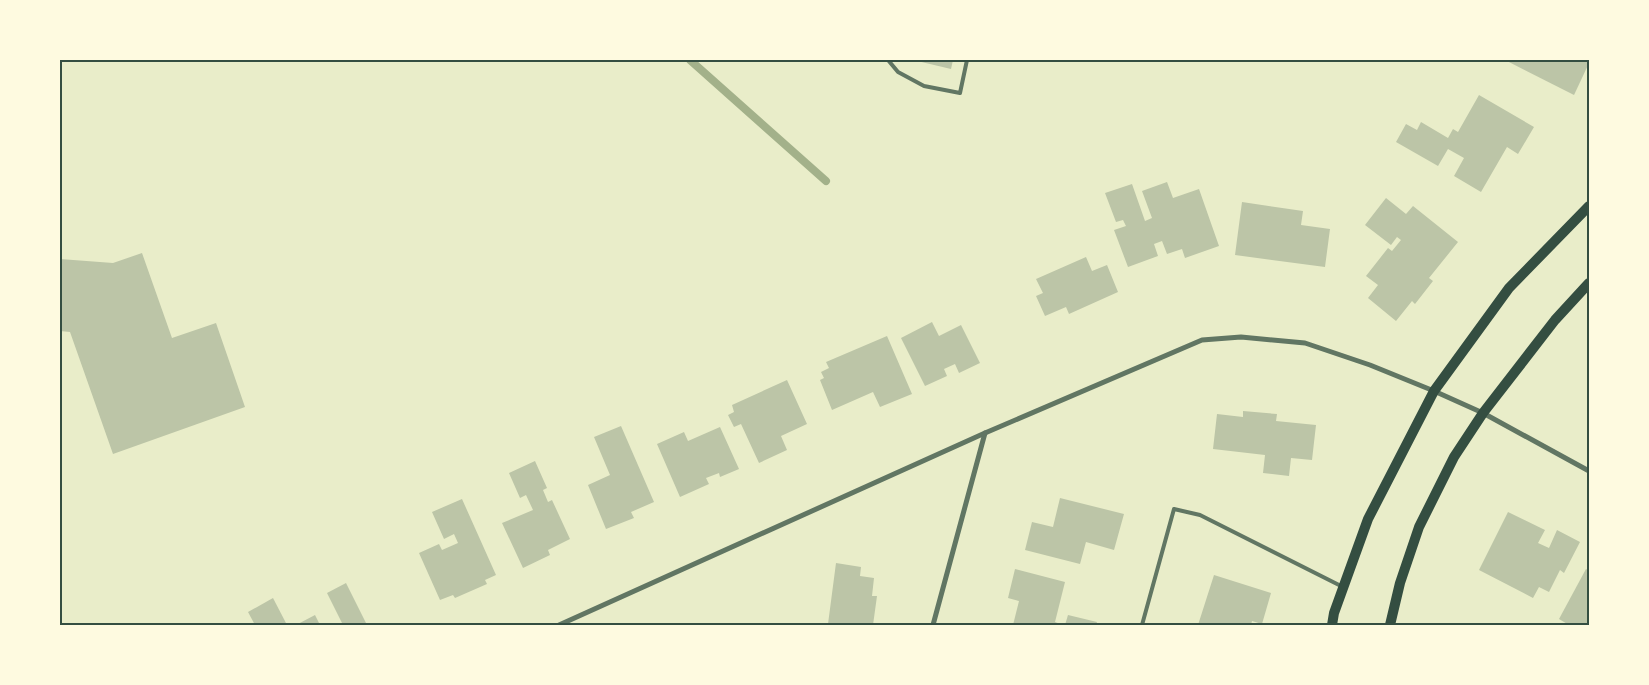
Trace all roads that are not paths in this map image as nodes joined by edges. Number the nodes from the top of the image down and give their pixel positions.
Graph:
1 (888, 60) edge
2 (967, 60) edge
3 (1589, 206) edge
4 (1589, 283) edge
5 (1434, 391) junction
6 (1483, 413) junction
7 (985, 433) junction
8 (1589, 471) edge
9 (1344, 588) junction
10 (559, 625) edge
11 (934, 625) edge
12 (1142, 625) edge
13 (1332, 625) edge
14 (1390, 625) edge

1 - 2 lane
3 - 5 main road
4 - 6 main road
5 - 6 street
5 - 7 street
5 - 9 main road
6 - 8 street
6 - 14 main road
7 - 10 street
7 - 11 street
9 - 12 lane
9 - 13 main road

